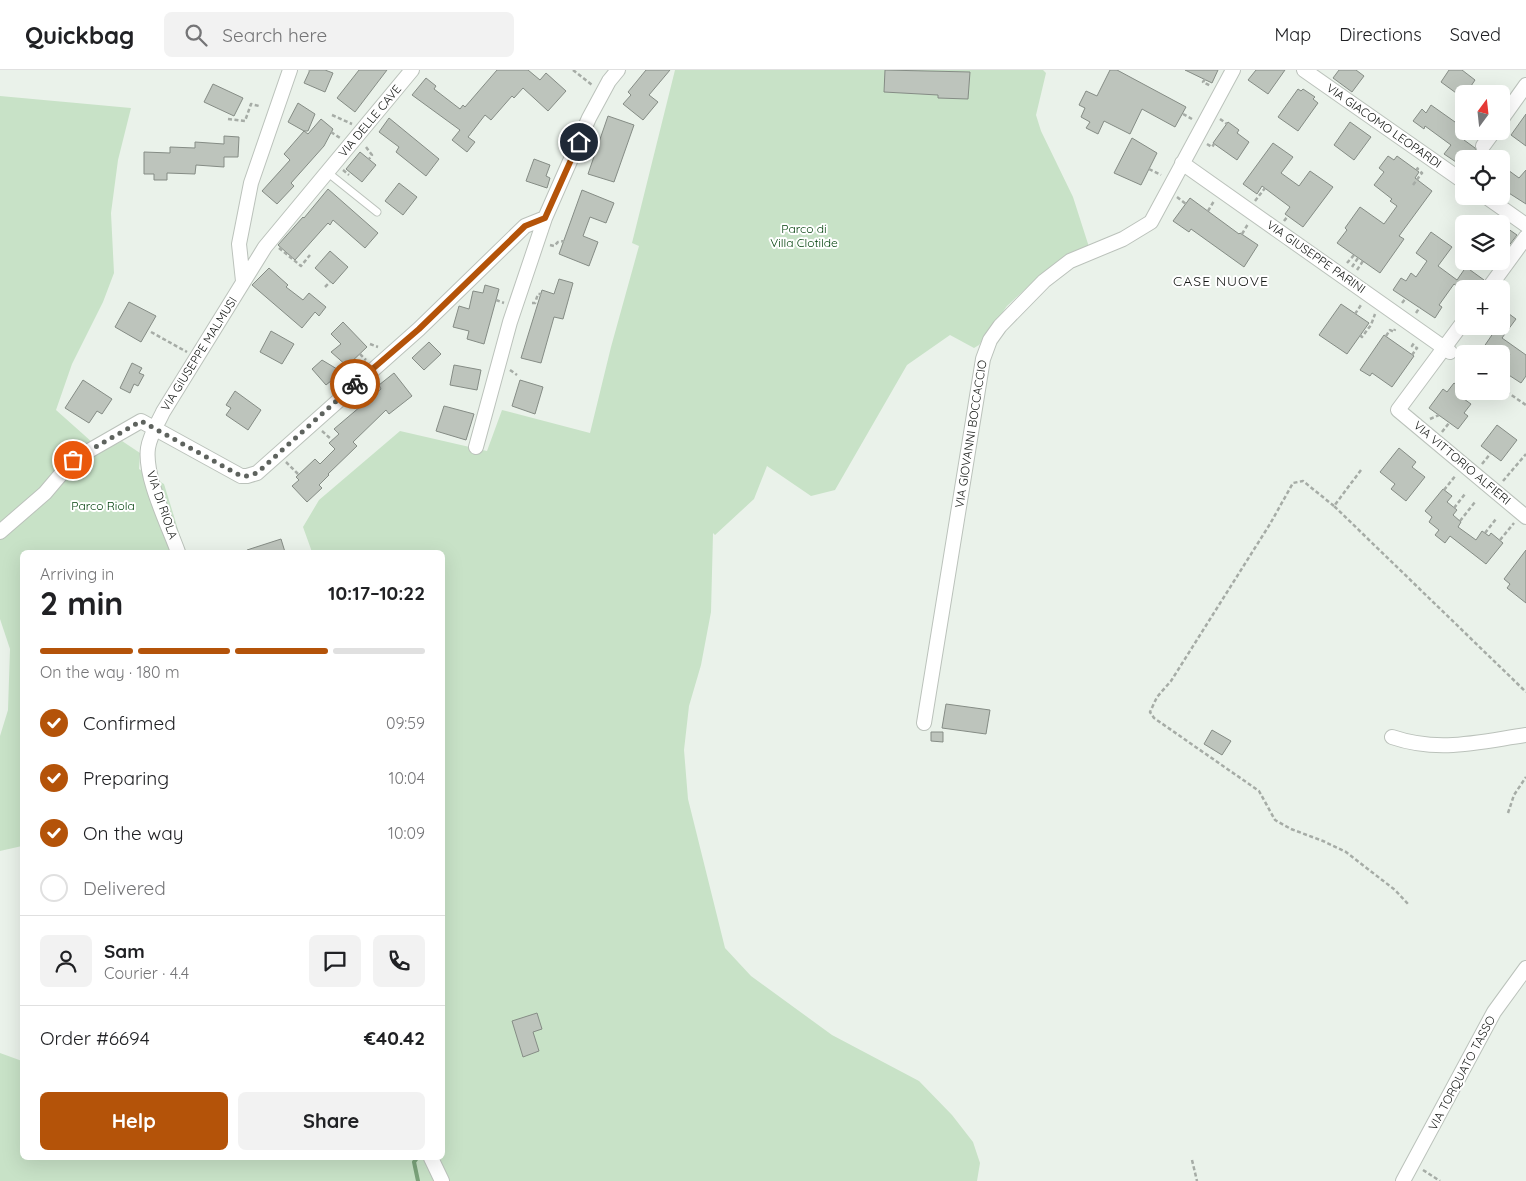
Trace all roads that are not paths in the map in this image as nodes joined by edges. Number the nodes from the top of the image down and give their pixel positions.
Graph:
1 (290, 70) edge
2 (412, 70) edge
3 (618, 70) edge
4 (1234, 70) edge
5 (1304, 70) edge
6 (1526, 85) edge
7 (1510, 107) edge
8 (1487, 140) edge
9 (1483, 146) dead end
10 (1182, 163) junction
11 (328, 172) junction
12 (1455, 176) edge
13 (1498, 205) edge
14 (377, 212) dead end
15 (545, 218) junction
16 (1526, 225) edge
17 (1526, 237) edge
18 (239, 244) junction
19 (260, 256) junction
20 (1495, 280) edge
21 (243, 281) junction
22 (1456, 335) edge
23 (1447, 350) junction
24 (156, 428) junction
25 (476, 447) dead end
26 (1522, 521) edge
27 (0, 532) edge
28 (177, 550) edge
29 (924, 723) dead end
30 (1526, 735) edge
31 (1392, 737) dead end
32 (1526, 968) edge
33 (432, 1160) edge
34 (442, 1181) edge
35 (1404, 1181) edge

1 - 18 street
2 - 11 street, VIA DELLE CAVE
3 - 15 street
4 - 10 street, VIA GIOVANNI BOCCACCIO
5 - 12 street, VIA GIACOMO LEOPARDI
6 - 7 street
8 - 9 street
10 - 23 street, VIA GIUSEPPE PARINI
10 - 29 street, VIA GIOVANNI BOCCACCIO
11 - 14 lane
11 - 19 street, VIA DELLE CAVE
13 - 16 street
15 - 24 street
15 - 25 street
17 - 20 street
18 - 19 street
18 - 21 street
19 - 21 street, VIA GIUSEPPE MALMUSI
21 - 24 street, VIA GIUSEPPE MALMUSI
22 - 23 street
23 - 26 street, VIA VITTORIO ALFIERI
24 - 27 street
24 - 28 street, VIA DI RIOLA
30 - 31 street
32 - 35 street, VIA TORQUATO TASSO
33 - 34 street

